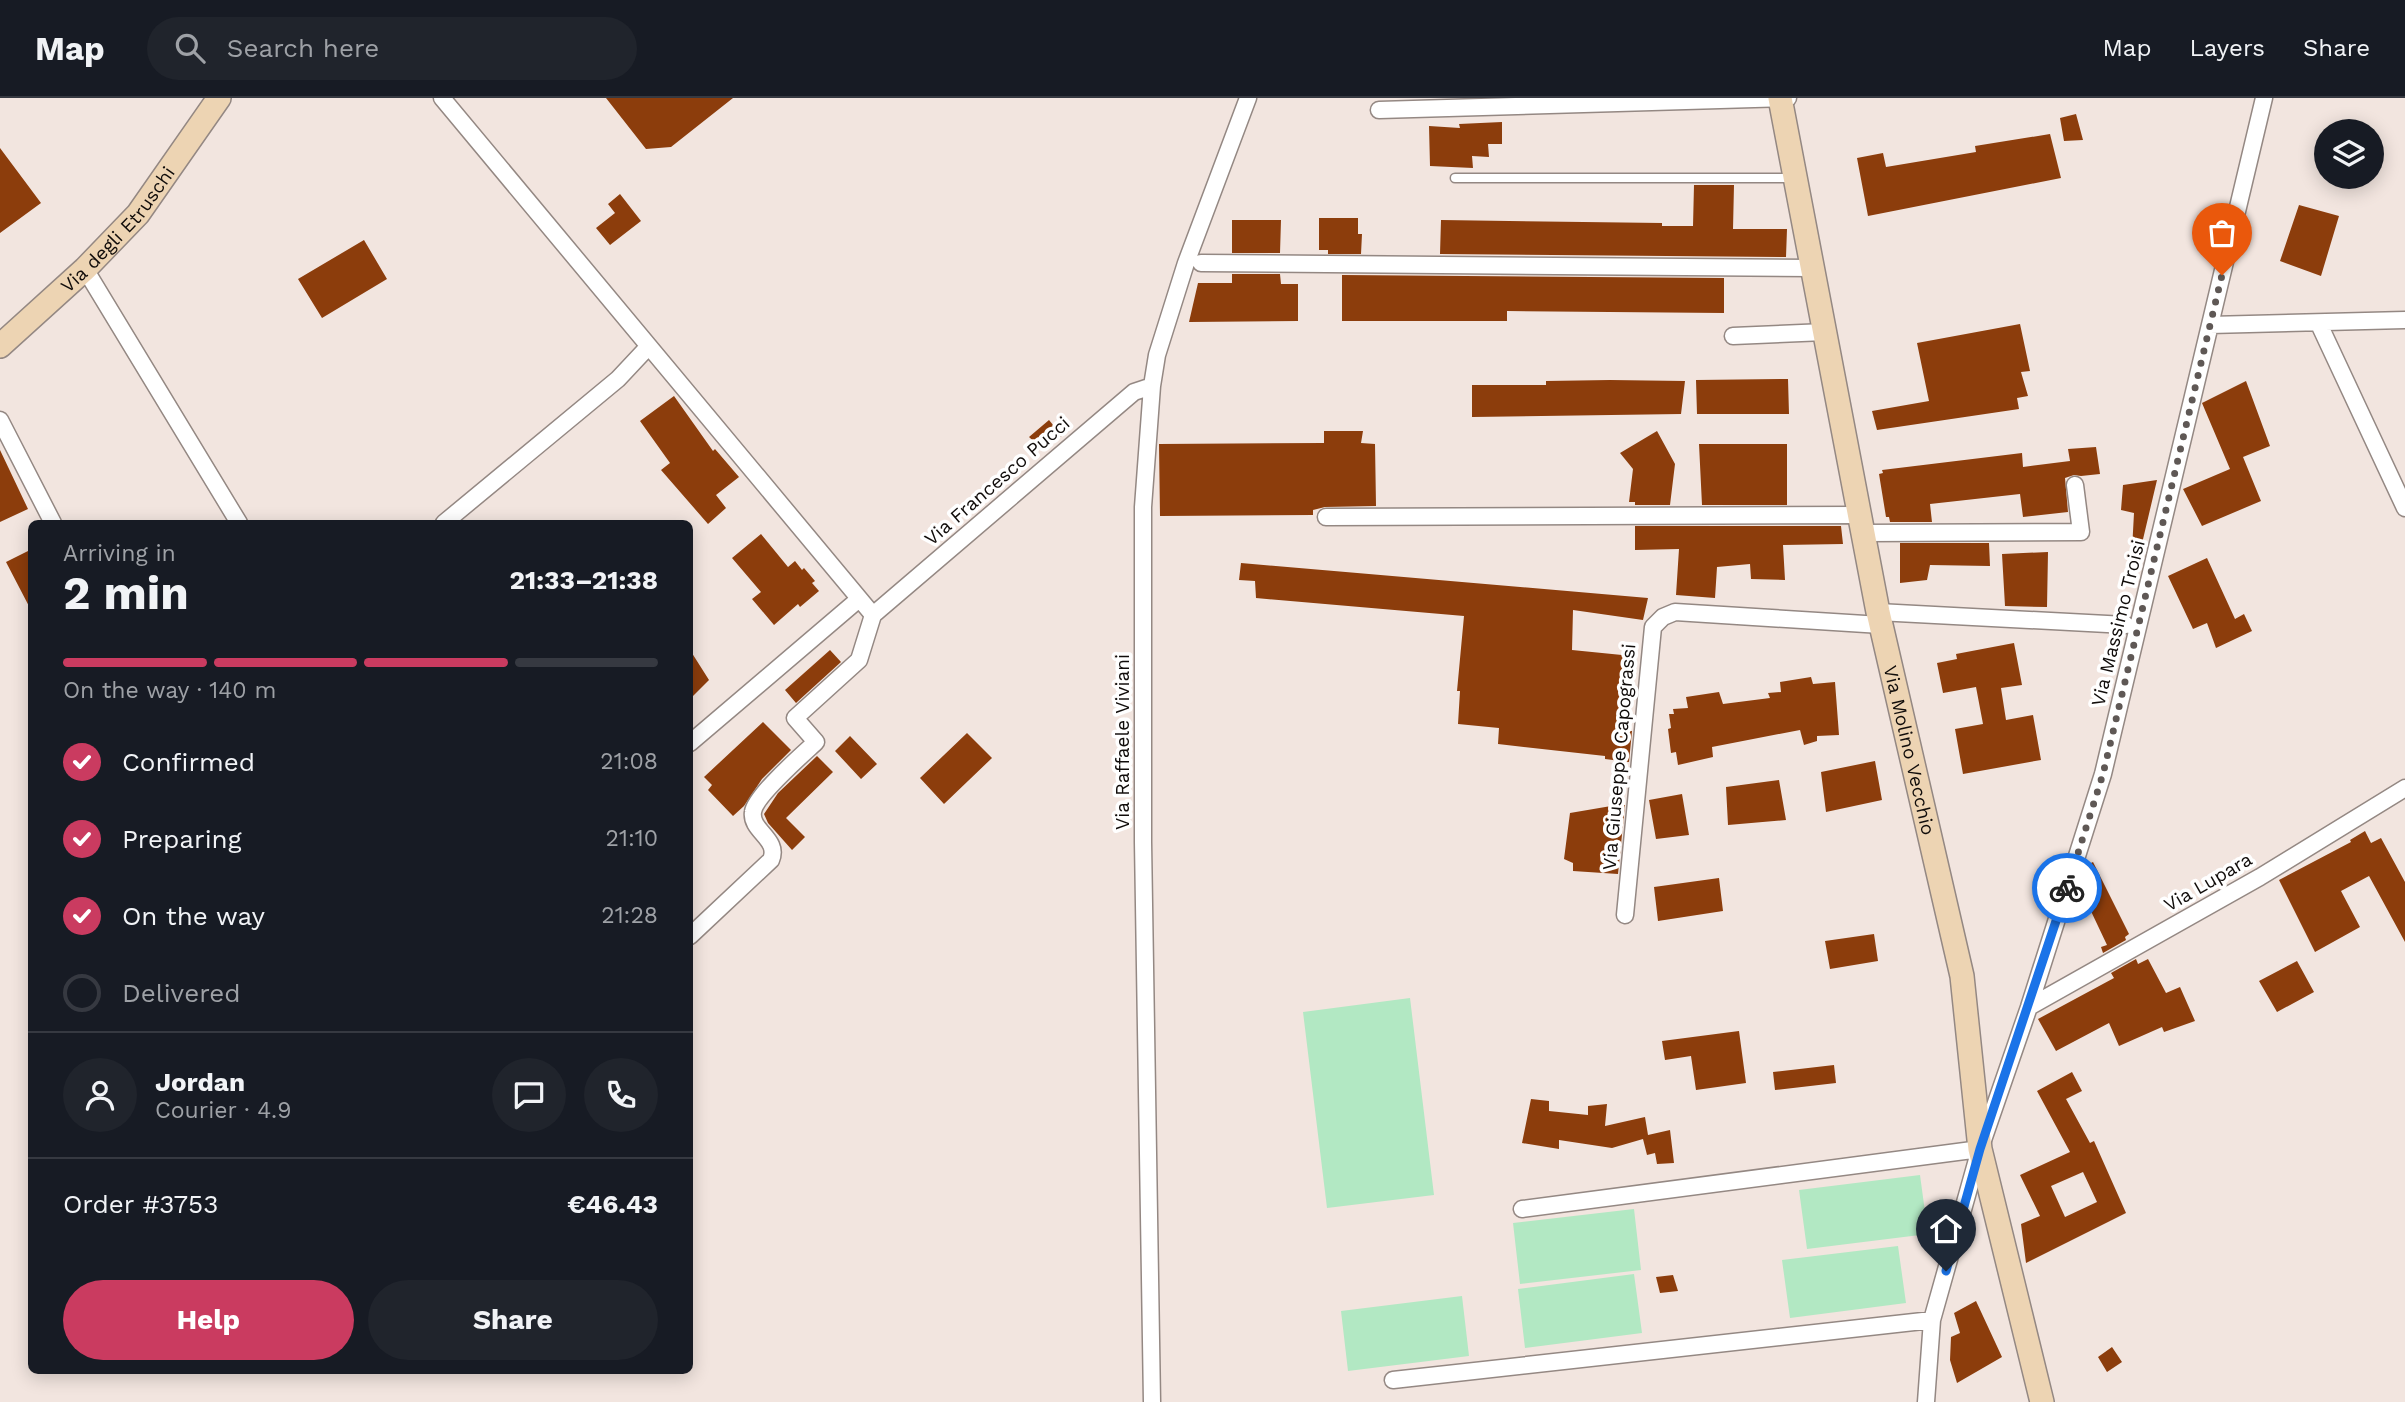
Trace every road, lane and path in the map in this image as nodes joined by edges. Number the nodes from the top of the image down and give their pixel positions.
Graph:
1 (219, 98) edge
2 (442, 98) edge
3 (1248, 98) edge
4 (2264, 98) edge
5 (1783, 99) edge
6 (1379, 110) dead end
7 (1795, 177) junction
8 (1455, 178) dead end
9 (1201, 263) dead end
10 (1812, 268) junction
11 (85, 269) junction
12 (2405, 320) edge
13 (2319, 324) junction
14 (2210, 325) junction
15 (1825, 332) junction
16 (1732, 336) dead end
17 (0, 346) edge
18 (648, 347) junction
19 (1152, 386) junction
20 (0, 420) edge
21 (2075, 485) dead end
22 (2405, 508) edge
23 (1326, 517) dead end
24 (51, 520) edge
25 (237, 520) edge
26 (448, 520) edge
27 (1861, 524) junction
28 (859, 599) junction
29 (873, 615) junction
30 (1880, 619) junction
31 (2126, 625) dead end
32 (693, 740) edge
33 (2405, 788) edge
34 (1625, 915) dead end
35 (693, 933) edge
36 (2029, 1007) junction
37 (1980, 1149) junction
38 (1522, 1209) dead end
39 (1932, 1320) junction
40 (1392, 1380) dead end
41 (1152, 1402) edge
42 (1926, 1402) edge
43 (2042, 1402) edge

1 - 11 street, Via degli Etruschi
2 - 18 street
3 - 19 street, Via Raffaele Viviani
4 - 14 street, Via Massimo Troisi
5 - 6 street
5 - 7 street, Via Molino Vecchio
7 - 8 lane
7 - 10 street, Via Molino Vecchio
9 - 10 street
10 - 15 street, Via Molino Vecchio
11 - 17 street, Via degli Etruschi
11 - 25 street
12 - 13 street
13 - 14 street
13 - 22 street
14 - 36 street, Via Massimo Troisi
15 - 16 street
15 - 27 street, Via Molino Vecchio
18 - 26 street
18 - 28 street
19 - 29 street, Via Francesco Pucci
19 - 41 street, Via Raffaele Viviani
20 - 24 street
21 - 27 street
23 - 27 street
27 - 30 street, Via Molino Vecchio
28 - 29 street
28 - 32 street
29 - 35 street
30 - 31 street
30 - 34 street, Via Giuseppe Capograssi
30 - 37 street, Via Molino Vecchio
33 - 36 street, Via Lupara
36 - 37 street, Via Massimo Troisi
37 - 38 street
37 - 39 street, Via Massimo Troisi
37 - 43 street, Via Molino Vecchio
39 - 40 street
39 - 42 street, Via Massimo Troisi

